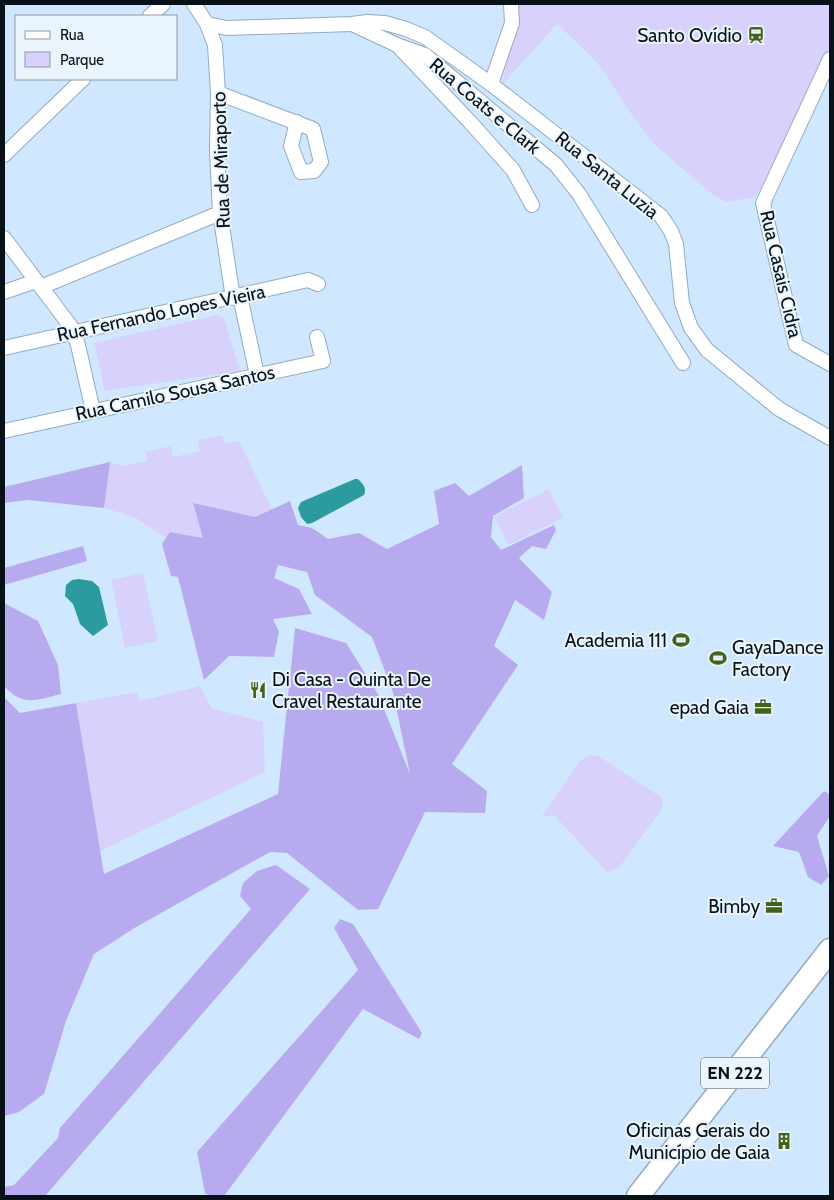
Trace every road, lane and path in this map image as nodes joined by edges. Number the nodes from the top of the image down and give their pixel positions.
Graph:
1 (163, 4) edge
2 (194, 4) edge
3 (511, 4) edge
4 (151, 15) edge
5 (207, 24) junction
6 (352, 24) junction
7 (397, 44) junction
8 (830, 59) edge
9 (82, 80) edge
10 (491, 84) junction
11 (218, 93) junction
12 (297, 122) dead end
13 (4, 155) edge
14 (532, 205) dead end
15 (220, 213) junction
16 (4, 238) edge
17 (39, 284) junction
18 (318, 284) dead end
19 (4, 292) edge
20 (236, 297) junction
21 (74, 332) junction
22 (317, 337) dead end
23 (4, 348) edge
24 (683, 363) dead end
25 (830, 364) edge
26 (257, 375) junction
27 (93, 411) junction
28 (4, 431) edge
29 (830, 438) edge
30 (830, 950) edge
31 (830, 972) edge
32 (638, 1196) edge
33 (655, 1196) edge

1 - 4 street
2 - 5 street
3 - 10 street
5 - 6 street, Rua Coats e Clark
5 - 11 street, Rua de Miraporto
6 - 7 street, Rua Coats e Clark
6 - 10 street, Rua Santa Luzia
7 - 14 street
7 - 24 street, Rua Coats e Clark
8 - 25 street, Rua Casais Cidra
9 - 13 street
10 - 29 street, Rua Santa Luzia
11 - 12 street
11 - 15 street, Rua de Miraporto
15 - 17 street
15 - 20 street, Rua de Miraporto
16 - 17 street
17 - 19 street
17 - 21 street
18 - 20 street, Rua Fernando Lopes Vieira
20 - 21 street, Rua Fernando Lopes Vieira
20 - 26 street, Rua de Miraporto
21 - 23 street, Rua Fernando Lopes Vieira
21 - 27 street
22 - 26 street, Rua Camilo Sousa Santos
26 - 27 street, Rua Camilo Sousa Santos
27 - 28 street, Rua Camilo Sousa Santos
30 - 32 main road, EN 222
31 - 33 main road, EN 222

